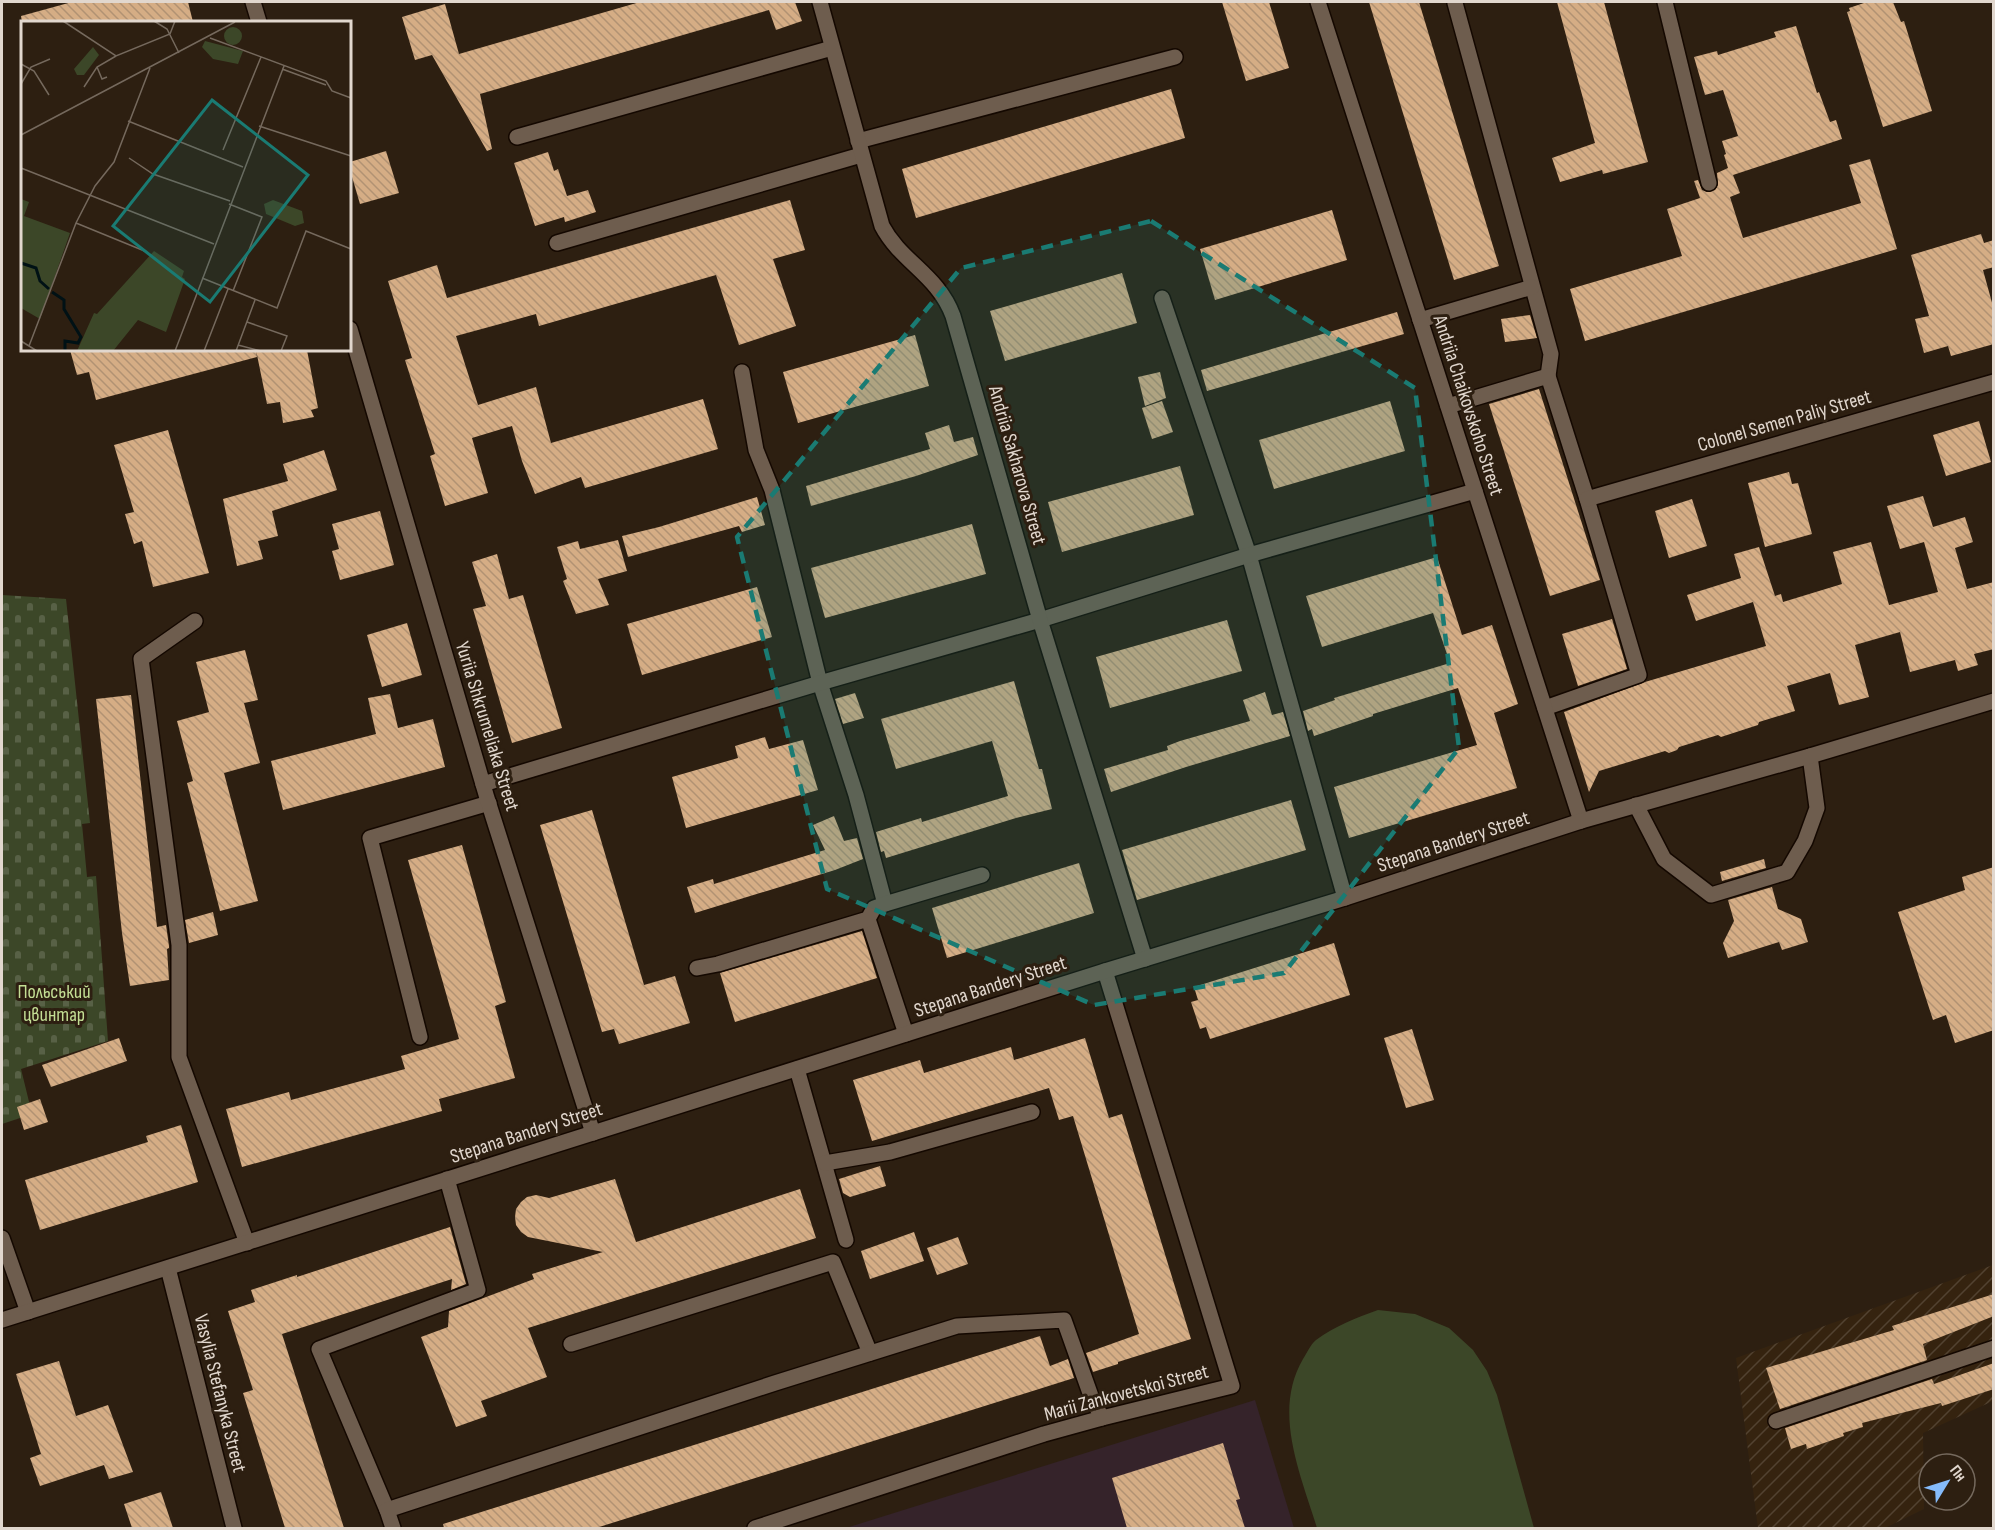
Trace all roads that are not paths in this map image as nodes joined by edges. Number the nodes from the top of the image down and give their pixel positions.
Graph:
1 (253, 2) edge
2 (820, 2) edge
3 (1318, 2) edge
4 (1665, 2) edge
5 (1455, 3) edge
6 (259, 21) edge
7 (832, 48) junction
8 (1175, 57) dead end
9 (517, 137) dead end
10 (860, 148) junction
11 (1709, 183) dead end
12 (557, 243) dead end
13 (1532, 287) junction
14 (1162, 298) dead end
15 (1420, 320) junction
16 (351, 332) edge
17 (742, 372) dead end
18 (1548, 376) junction
19 (1994, 382) edge
20 (1448, 406) junction
21 (1475, 491) junction
22 (1587, 499) junction
23 (1249, 555) junction
24 (1040, 620) junction
25 (195, 621) dead end
26 (820, 683) junction
27 (1994, 701) edge
28 (1545, 708) junction
29 (1810, 756) junction
30 (483, 784) junction
31 (489, 803) junction
32 (1636, 805) junction
33 (1581, 821) junction
34 (982, 876) dead end
35 (1345, 898) junction
36 (885, 904) junction
37 (868, 919) junction
38 (1145, 959) junction
39 (697, 968) dead end
40 (1105, 971) junction
41 (906, 1034) junction
42 (420, 1037) dead end
43 (797, 1069) junction
44 (1032, 1112) dead end
45 (593, 1133) junction
46 (825, 1163) junction
47 (447, 1179) junction
48 (2, 1238) edge
49 (846, 1240) dead end
50 (247, 1243) junction
51 (168, 1268) junction
52 (28, 1312) junction
53 (2, 1320) edge
54 (571, 1344) dead end
55 (1994, 1348) edge
56 (870, 1353) junction
57 (1102, 1418) junction
58 (1776, 1421) dead end
59 (387, 1510) junction
60 (234, 1528) edge
61 (393, 1528) edge
62 (755, 1528) edge

1 - 6 street
2 - 7 street, Andriia Sakharova Street
3 - 15 street, Andriia Chaikovskoho Street
4 - 11 street
5 - 13 street
7 - 9 street
7 - 10 street, Andriia Sakharova Street
8 - 10 street
10 - 12 street
10 - 24 street, Andriia Sakharova Street
13 - 15 street
13 - 18 street
14 - 23 street
15 - 20 street, Andriia Chaikovskoho Street
16 - 30 street, Yuriia Shkrumeliaka Street
17 - 26 street
18 - 20 street
18 - 22 street
19 - 22 street, Colonel Semen Paliy Street
20 - 21 street, Andriia Chaikovskoho Street
21 - 23 street
21 - 28 street, Andriia Chaikovskoho Street
22 - 28 street
23 - 24 street
23 - 35 street
24 - 26 street
24 - 38 street, Andriia Sakharova Street
25 - 50 street
26 - 30 street
26 - 36 street
27 - 29 street, Stepana Bandery Street
28 - 33 street, Andriia Chaikovskoho Street
29 - 32 street, Stepana Bandery Street
29 - 32 street
30 - 31 street, Yuriia Shkrumeliaka Street
31 - 42 street
31 - 45 street, Yuriia Shkrumeliaka Street
32 - 33 street, Stepana Bandery Street
33 - 35 street, Stepana Bandery Street
34 - 36 street
35 - 38 street, Stepana Bandery Street
36 - 37 street
37 - 39 street
37 - 41 street
38 - 40 street, Stepana Bandery Street
40 - 41 street, Stepana Bandery Street
40 - 57 street, Marii Zankovetskoi Street
41 - 43 street, Stepana Bandery Street
43 - 45 street, Stepana Bandery Street
43 - 46 street
44 - 46 street
45 - 47 street, Stepana Bandery Street
46 - 49 street
47 - 50 street, Stepana Bandery Street
47 - 59 street
48 - 52 street
50 - 51 street, Stepana Bandery Street
51 - 52 street, Stepana Bandery Street
51 - 60 street, Vasylia Stefanyka Street
52 - 53 street, Stepana Bandery Street
54 - 56 street
55 - 58 street
56 - 57 street
56 - 59 street
57 - 62 street, Marii Zankovetskoi Street
59 - 61 street

